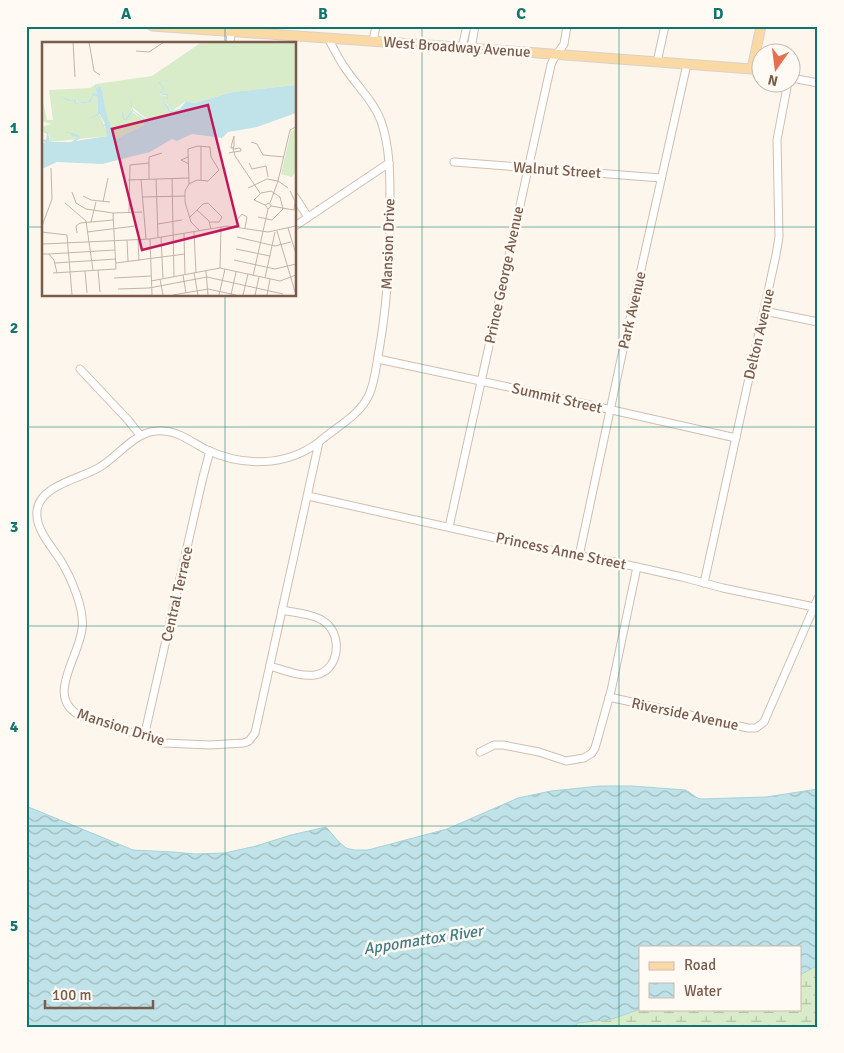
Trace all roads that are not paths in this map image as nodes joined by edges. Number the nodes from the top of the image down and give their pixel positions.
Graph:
1 (152, 26) edge
2 (376, 26) edge
3 (467, 26) edge
4 (475, 26) edge
5 (567, 26) edge
6 (665, 26) edge
7 (761, 26) edge
8 (232, 32) junction
9 (328, 38) junction
10 (373, 41) junction
11 (230, 42) edge
12 (760, 42) edge
13 (466, 48) junction
14 (556, 54) junction
15 (657, 62) junction
16 (687, 64) junction
17 (752, 70) edge
18 (802, 80) edge
19 (818, 83) edge
20 (786, 92) edge
21 (454, 162) dead end
22 (389, 163) junction
23 (528, 168) junction
24 (661, 178) junction
25 (296, 199) edge
26 (308, 217) junction
27 (296, 225) edge
28 (764, 311) junction
29 (818, 322) edge
30 (378, 359) junction
31 (80, 369) dead end
32 (481, 381) junction
33 (610, 410) junction
34 (140, 435) junction
35 (736, 438) junction
36 (319, 442) junction
37 (210, 451) junction
38 (308, 496) junction
39 (449, 527) junction
40 (579, 556) junction
41 (637, 567) junction
42 (704, 582) junction
43 (818, 598) edge
44 (814, 607) junction
45 (282, 610) junction
46 (270, 666) junction
47 (609, 697) junction
48 (144, 737) junction
49 (480, 752) dead end

1 - 8 main road, West Broadway Avenue
2 - 10 street
3 - 13 street
4 - 13 street
5 - 14 street, Prince George Avenue
6 - 15 street
7 - 12 main road
8 - 9 main road, West Broadway Avenue
8 - 11 street
9 - 10 main road, West Broadway Avenue
9 - 22 street, Mansion Drive
10 - 13 main road, West Broadway Avenue
13 - 14 main road, West Broadway Avenue
14 - 15 main road, West Broadway Avenue
14 - 23 street, Prince George Avenue
15 - 16 main road, West Broadway Avenue
16 - 17 main road, West Broadway Avenue
16 - 24 street, Park Avenue
18 - 19 street
20 - 28 street, Delton Avenue
21 - 23 street, Walnut Street
22 - 26 street
22 - 30 street, Mansion Drive
23 - 24 street, Walnut Street
23 - 32 street, Prince George Avenue
24 - 33 street, Park Avenue
25 - 26 street
26 - 27 street
28 - 29 street
28 - 35 street, Delton Avenue
30 - 32 street, Summit Street
30 - 36 street, Mansion Drive
31 - 34 street
32 - 33 street, Summit Street
32 - 39 street, Prince George Avenue
33 - 35 street, Summit Street
33 - 40 street, Park Avenue
34 - 37 street, Mansion Drive
34 - 48 street, Mansion Drive
35 - 42 street, Delton Avenue
36 - 37 street, Mansion Drive
36 - 38 street, Mansion Drive
37 - 48 street, Central Terrace
38 - 39 street, Princess Anne Street
38 - 45 street, Mansion Drive
39 - 40 street, Princess Anne Street
40 - 41 street, Princess Anne Street
41 - 42 street, Princess Anne Street
41 - 47 street
42 - 44 street, Princess Anne Street
43 - 44 street
44 - 47 street, Riverside Avenue
45 - 46 street, Mansion Drive
45 - 46 street
46 - 48 street, Mansion Drive
47 - 49 street

